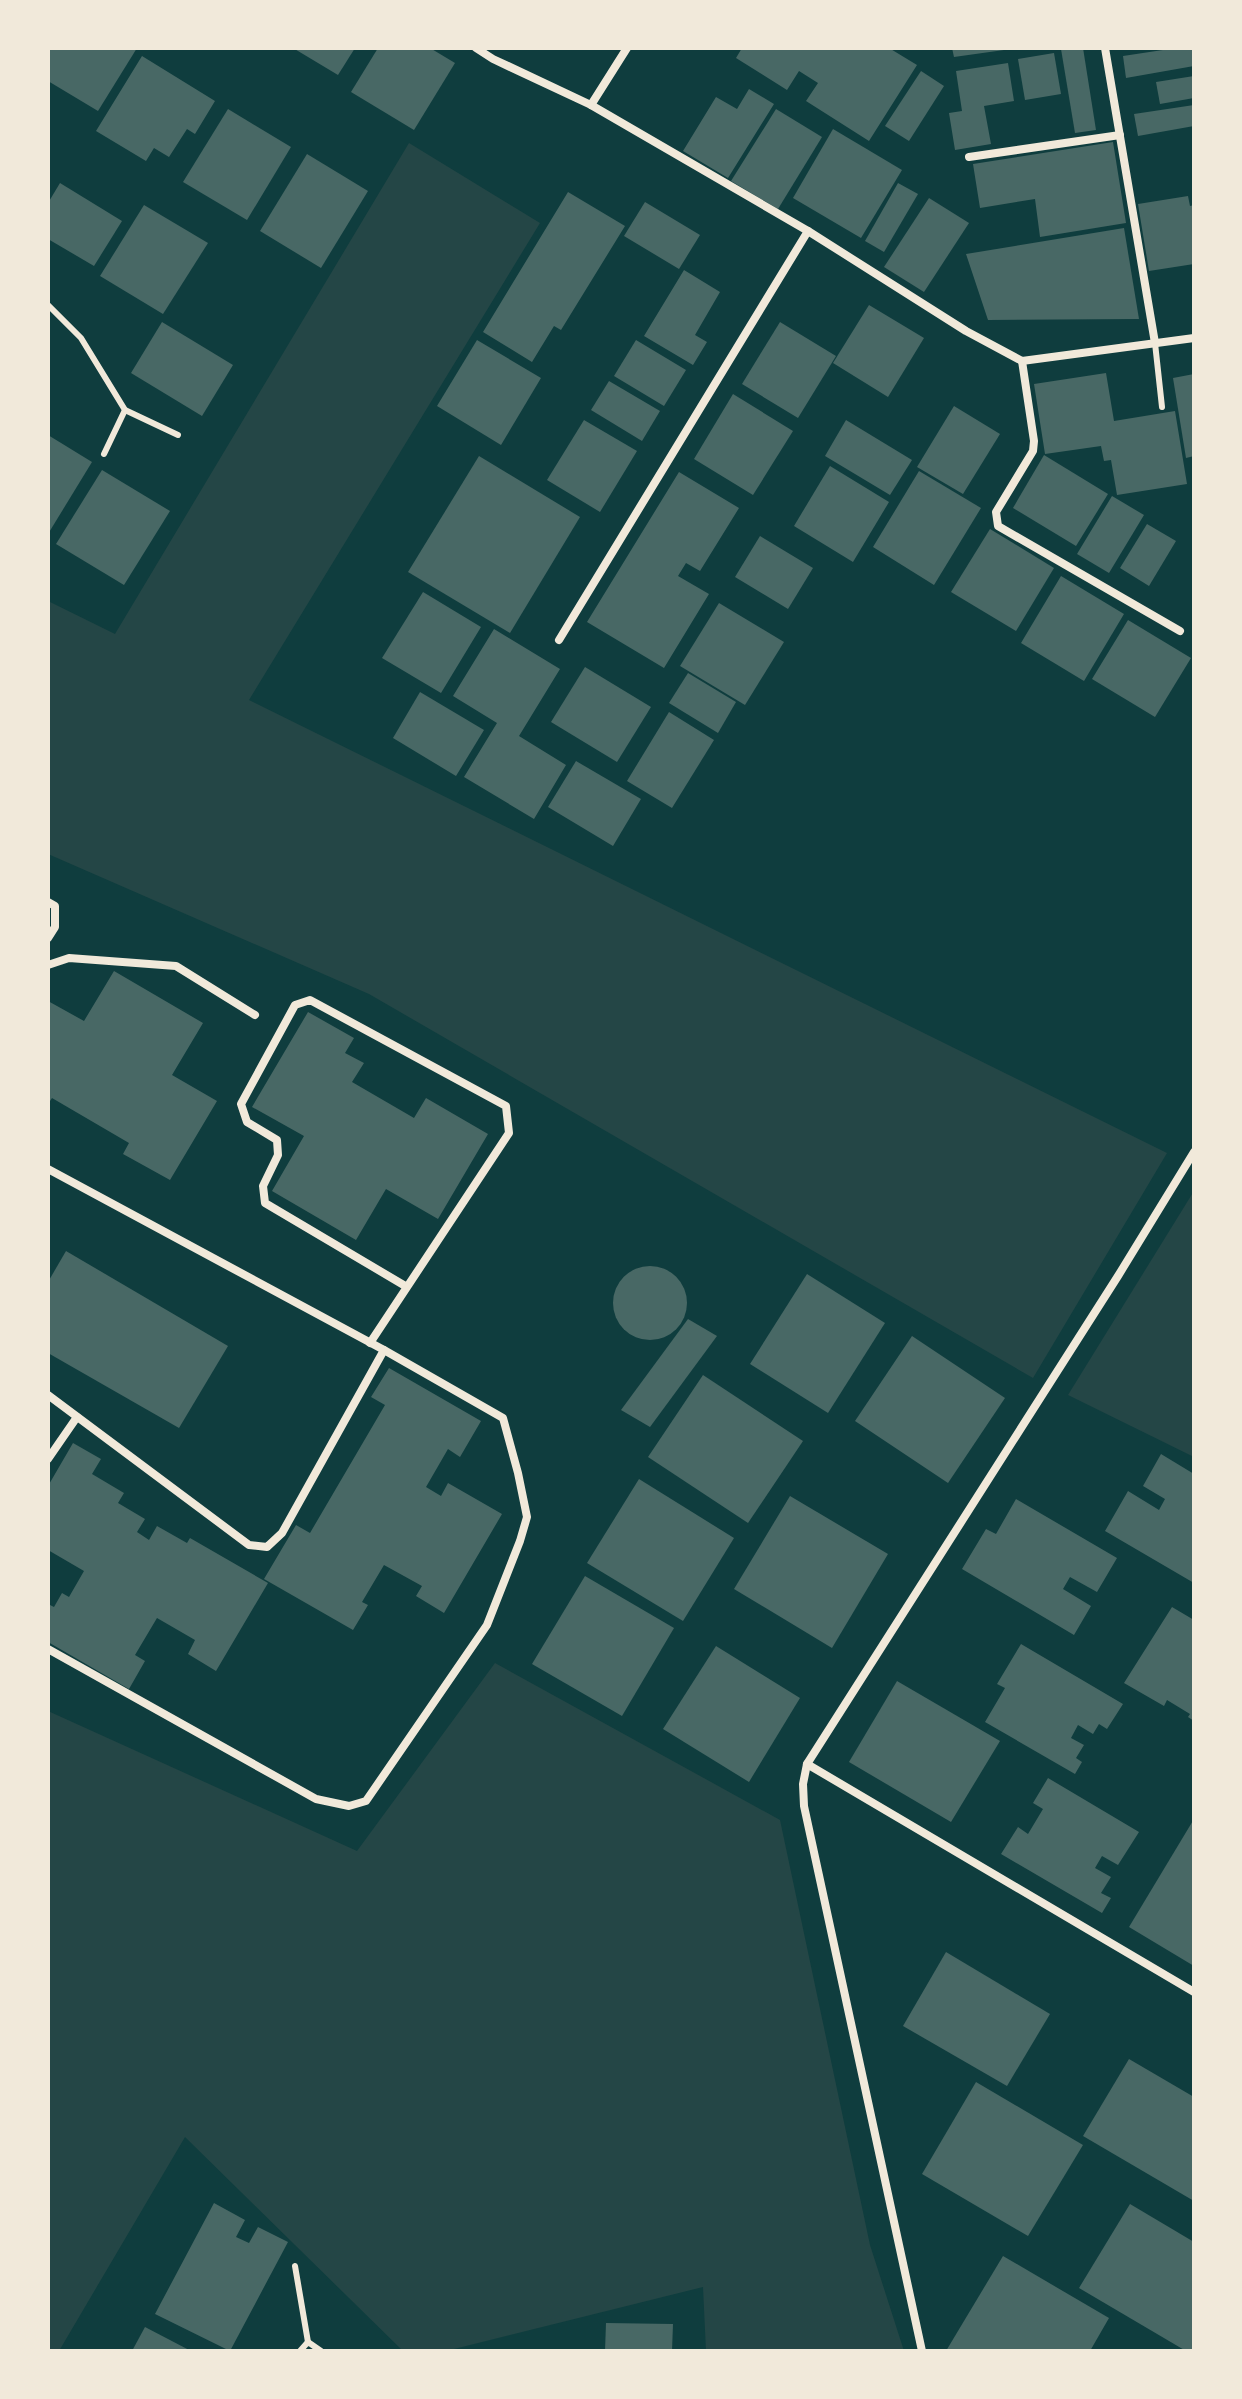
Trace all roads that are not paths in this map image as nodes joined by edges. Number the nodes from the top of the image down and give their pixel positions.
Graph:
1 (476, 48) edge
2 (627, 48) edge
3 (1105, 48) edge
4 (591, 105) junction
5 (1120, 135) junction
6 (969, 157) dead end
7 (808, 231) junction
8 (48, 305) edge
9 (1194, 338) edge
10 (1155, 343) junction
11 (1022, 361) junction
12 (1162, 407) dead end
13 (125, 410) junction
14 (178, 435) dead end
15 (104, 454) dead end
16 (1180, 631) dead end
17 (559, 640) dead end
18 (48, 902) edge
19 (48, 938) edge
20 (48, 965) edge
21 (255, 1015) dead end
22 (1194, 1152) edge
23 (48, 1169) edge
24 (407, 1287) junction
25 (370, 1343) junction
26 (384, 1350) junction
27 (48, 1395) edge
28 (77, 1417) junction
29 (48, 1459) edge
30 (48, 1649) edge
31 (807, 1764) junction
32 (1194, 1992) edge
33 (295, 2266) dead end
34 (308, 2342) junction
35 (300, 2351) edge
36 (321, 2351) edge
37 (922, 2351) edge

1 - 4 street
2 - 4 street
3 - 5 street
4 - 7 street
5 - 6 street
5 - 10 street
7 - 11 street
7 - 17 street
8 - 13 lane
9 - 10 street
10 - 11 street
10 - 12 lane
11 - 16 street
13 - 14 lane
13 - 15 lane
18 - 19 street
20 - 21 street
22 - 31 street
23 - 25 street
24 - 24 street
24 - 25 street
25 - 26 street
26 - 28 street
26 - 30 street
27 - 28 street
28 - 29 street
31 - 32 street
31 - 37 street
33 - 34 lane
34 - 35 lane
34 - 36 lane

